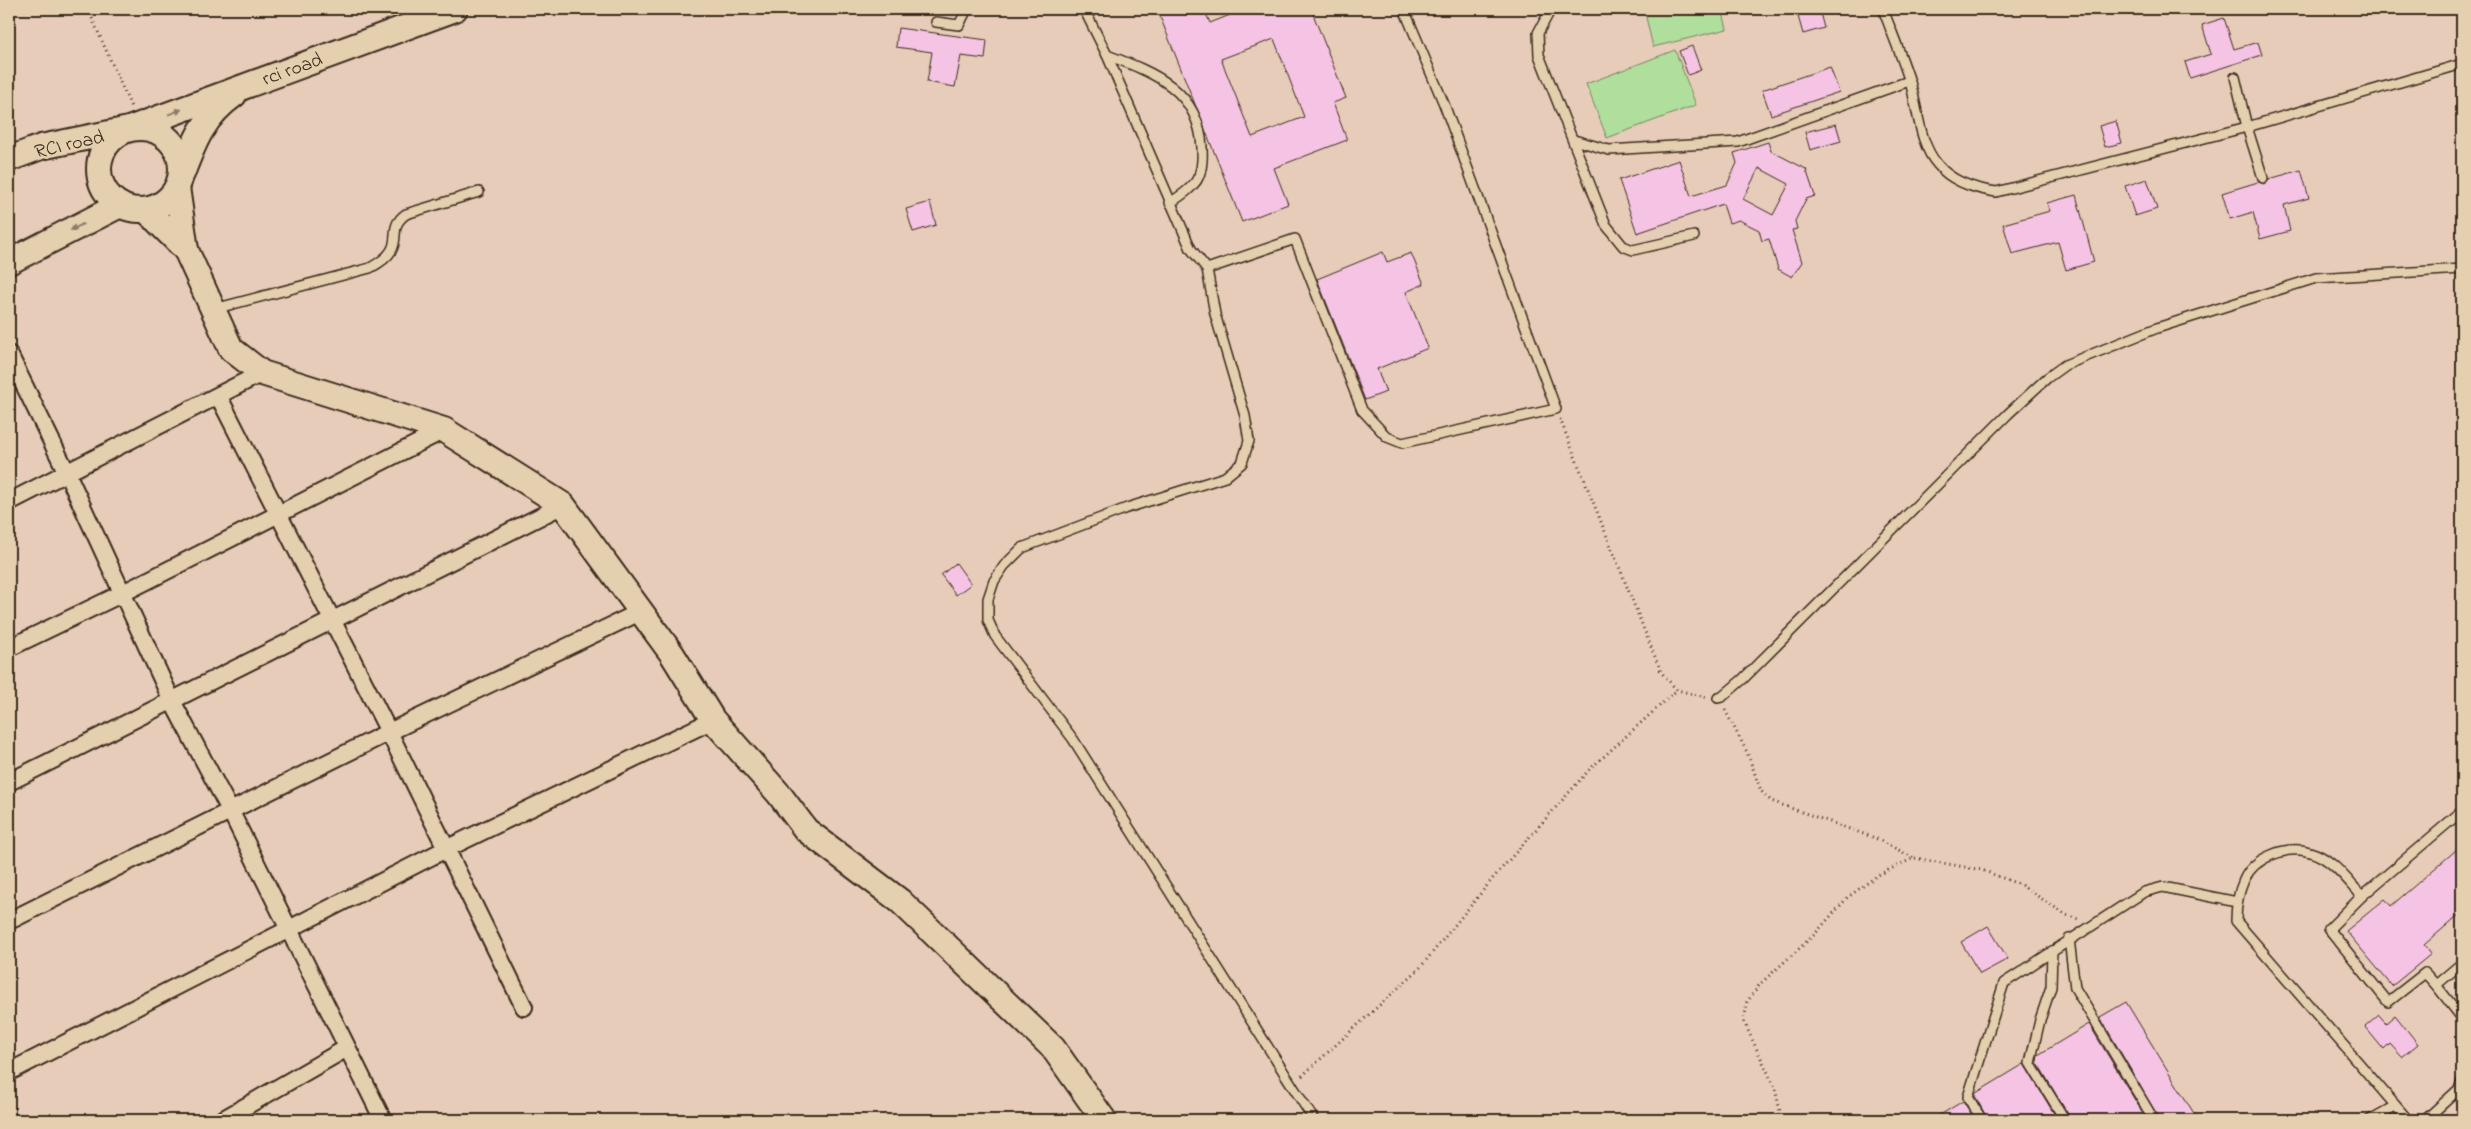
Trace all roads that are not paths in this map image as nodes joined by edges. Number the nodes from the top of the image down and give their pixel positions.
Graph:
1 (455, 9) edge
2 (967, 9) edge
3 (1084, 9) edge
4 (1404, 9) edge
5 (1551, 9) edge
6 (1884, 9) edge
7 (936, 22) dead end
8 (1107, 55) junction
9 (2462, 64) edge
10 (2235, 76) dead end
11 (262, 79) junction
12 (1910, 81) junction
13 (130, 119) junction
14 (2247, 127) junction
15 (1574, 140) junction
16 (9, 159) edge
17 (2263, 178) dead end
18 (180, 181) junction
19 (479, 192) dead end
20 (1170, 203) junction
21 (120, 205) junction
22 (146, 210) junction
23 (1694, 236) dead end
24 (186, 250) junction
25 (9, 262) edge
26 (1207, 269) junction
27 (2462, 269) edge
28 (214, 308) junction
29 (9, 354) edge
30 (262, 374) junction
31 (219, 397) junction
32 (444, 430) junction
33 (67, 473) junction
34 (9, 502) edge
35 (563, 506) junction
36 (278, 513) junction
37 (123, 593) junction
38 (640, 612) junction
39 (332, 620) junction
40 (9, 648) edge
41 (1718, 698) road end
42 (172, 701) junction
43 (713, 720) junction
44 (389, 732) junction
45 (9, 782) edge
46 (2462, 811) edge
47 (231, 812) junction
48 (446, 849) junction
49 (2362, 896) junction
50 (2237, 902) junction
51 (9, 921) edge
52 (288, 930) junction
53 (2069, 939) junction
54 (2052, 950) junction
55 (2462, 963) edge
56 (2436, 985) junction
57 (524, 1006) dead end
58 (2462, 1018) edge
59 (347, 1048) junction
60 (9, 1072) edge
61 (2462, 1082) edge
62 (2396, 1106) junction
63 (222, 1120) edge
64 (383, 1120) edge
65 (1104, 1120) edge
66 (1314, 1120) edge
67 (1982, 1120) edge
68 (2065, 1120) edge
69 (2154, 1120) edge
70 (2370, 1120) edge
71 (2408, 1120) edge
72 (2425, 1120) edge

1 - 11 main road, rci road
2 - 7 lane
3 - 8 lane
4 - 26 lane
5 - 15 lane
6 - 12 lane
8 - 20 lane
8 - 20 lane
9 - 14 lane
10 - 14 lane
13 -> 11 main road, rci road
11 - 18 main road
12 - 14 lane
12 - 15 lane
13 - 16 main road, RCI road
13 - 18 main road
13 - 21 main road
14 - 17 lane
15 - 23 lane
18 - 22 main road
18 - 24 main road
19 - 28 lane
20 - 26 lane
21 - 22 main road
21 -> 25 main road
22 - 24 main road
24 - 28 main road
26 - 66 lane
27 - 41 lane
28 - 30 main road
29 - 33 street
30 - 31 street
30 - 32 main road
31 - 33 street
31 - 36 street
32 - 35 main road
32 - 36 street
33 - 34 street
33 - 37 street
35 - 38 main road
35 - 39 street
36 - 37 street
36 - 39 street
37 - 40 street
37 - 42 street
38 - 43 main road
38 - 44 street
39 - 42 street
39 - 44 street
42 - 45 street
42 - 47 street
43 - 48 street
43 - 65 main road
44 - 47 street
44 - 48 street
46 - 49 lane
47 - 51 street
47 - 52 street
48 - 52 street
48 - 57 street
49 - 50 lane
49 - 56 lane
50 - 53 lane
50 - 62 lane
52 - 59 street
52 - 60 street
53 - 54 lane
53 - 69 lane
54 - 67 lane
54 - 68 lane
55 - 56 lane
56 - 58 lane
59 - 63 street
59 - 64 street
61 - 72 lane
62 - 70 lane
62 - 71 lane

